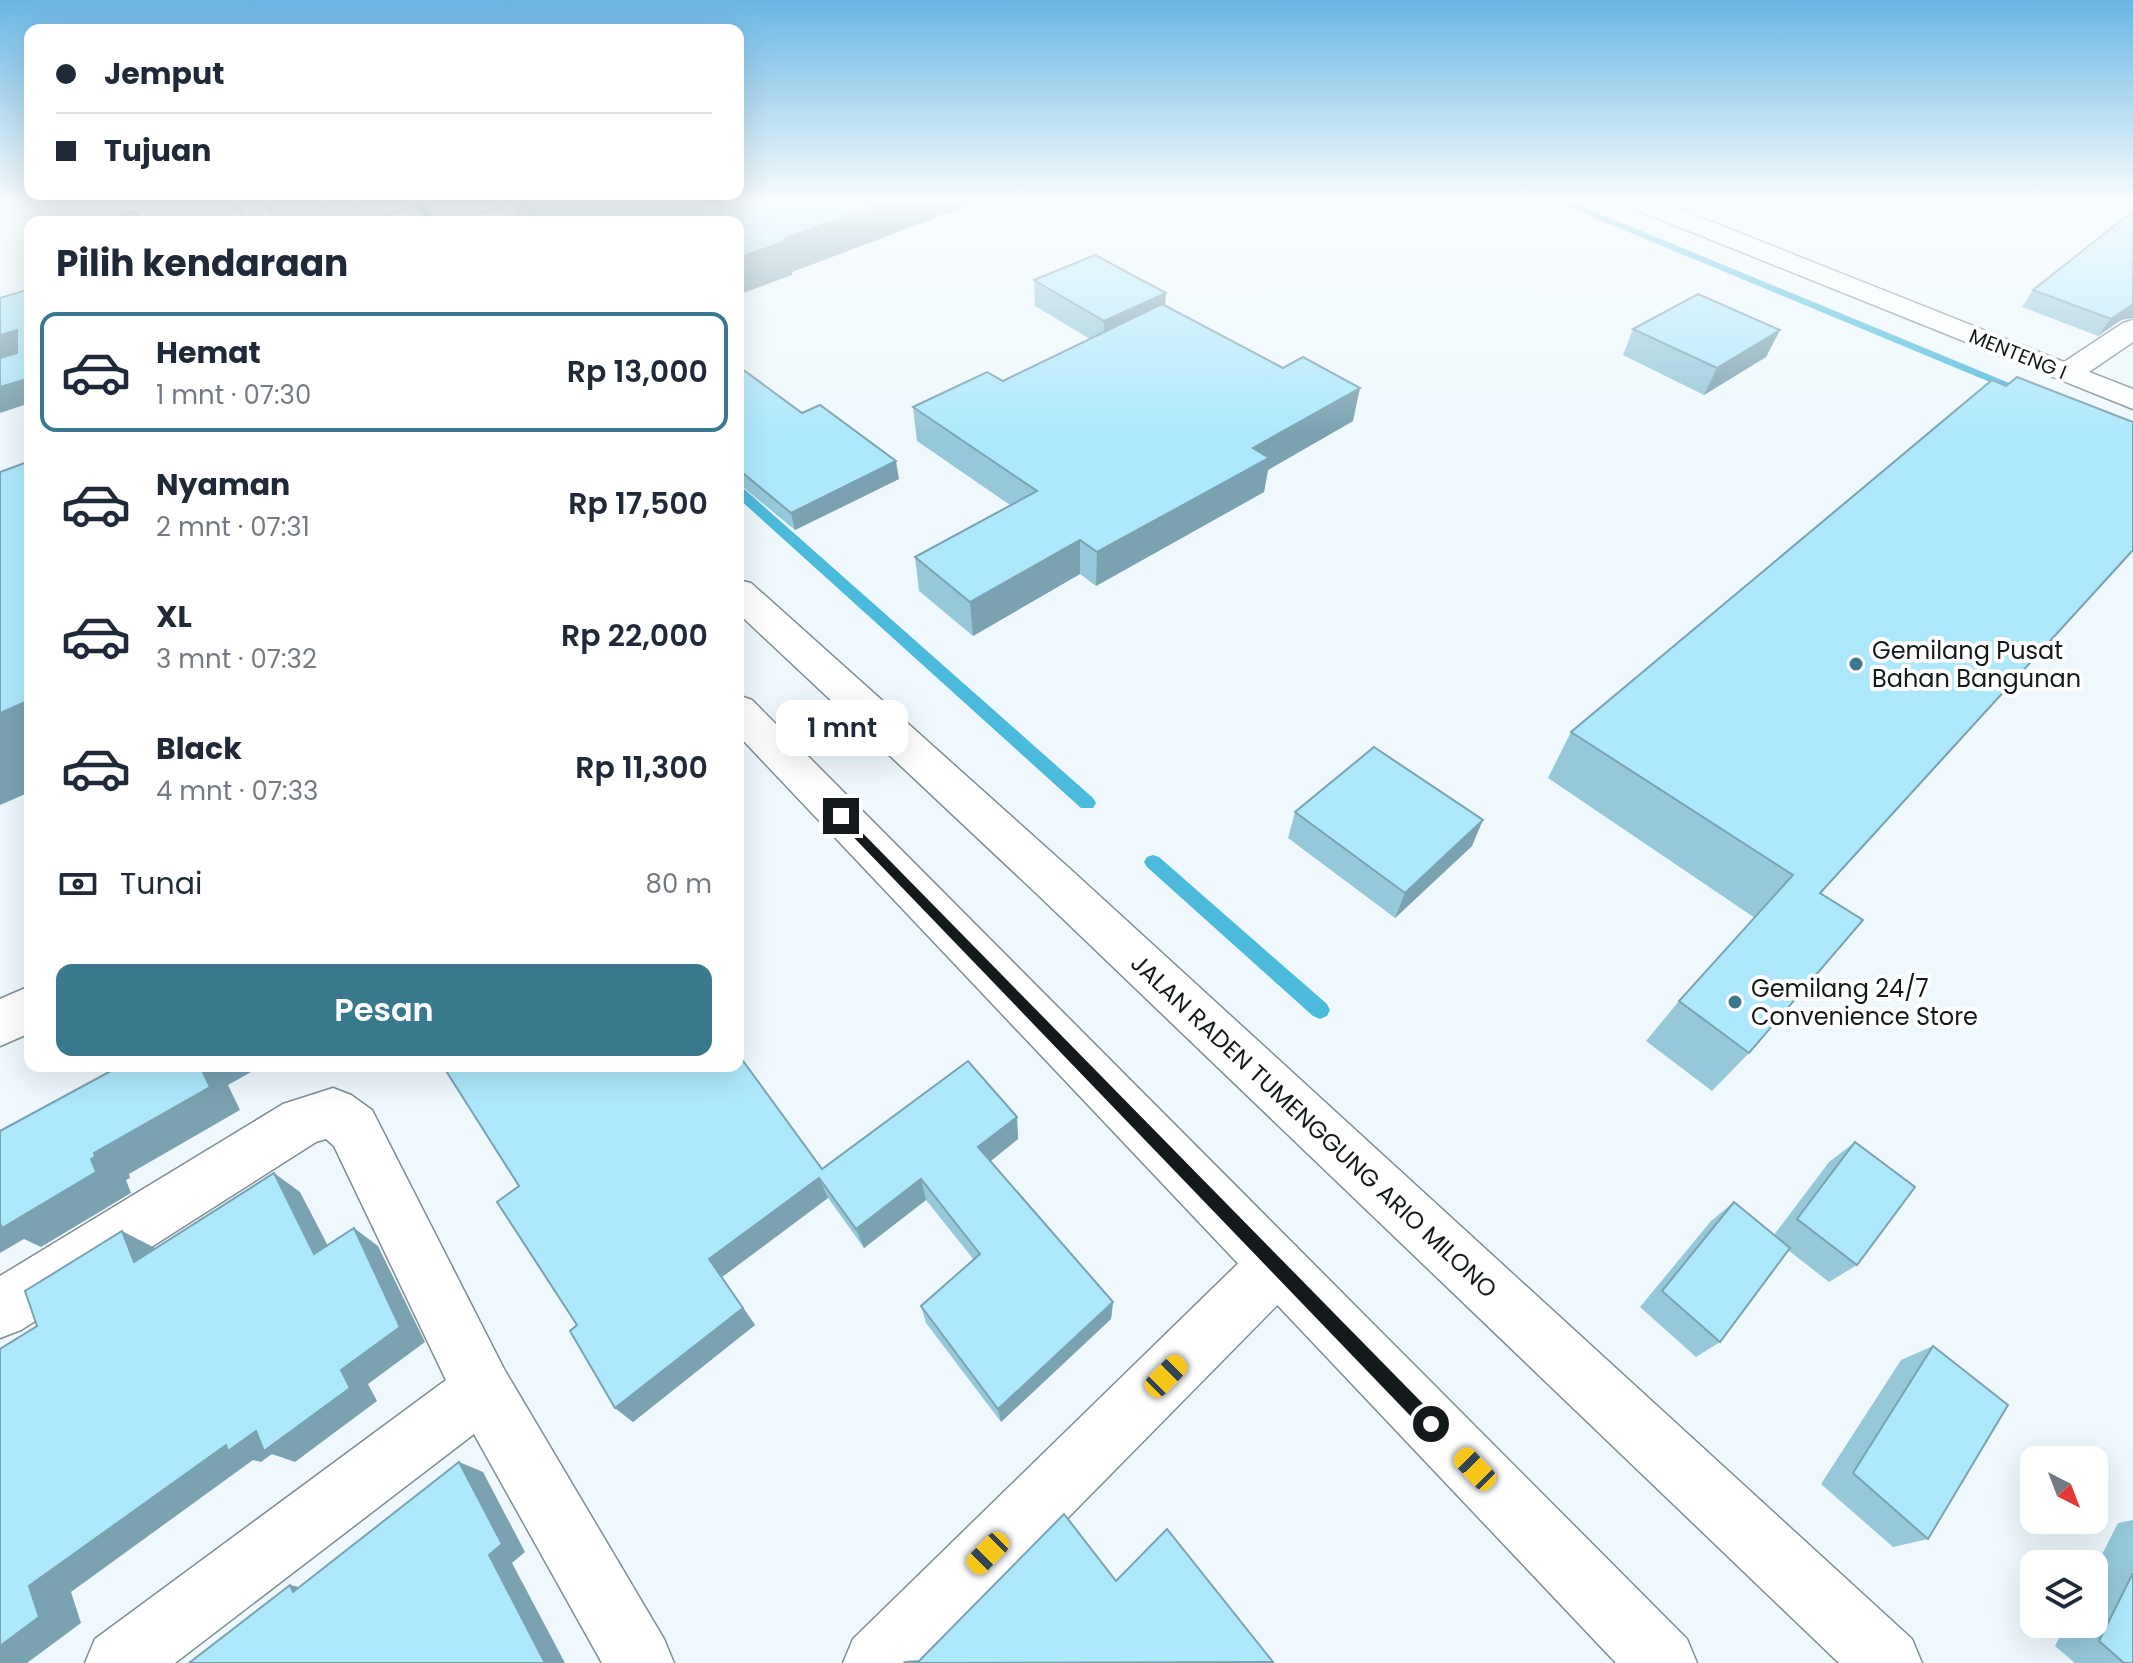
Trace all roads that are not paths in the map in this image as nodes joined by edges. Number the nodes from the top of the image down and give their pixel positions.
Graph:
1 (1830, 279) edge
2 (2133, 329) edge
3 (2067, 373) junction
4 (2133, 400) edge
5 (744, 598) edge
6 (744, 716) edge
7 (24, 1011) edge
8 (0, 1024) edge
9 (1276, 1266) junction
10 (0, 1309) edge
11 (483, 1390) junction
12 (119, 1663) edge
13 (640, 1663) edge
14 (877, 1663) edge
15 (1663, 1663) edge
16 (1888, 1663) edge

1 - 3 main road, MENTENG I
2 - 3 main road
3 - 4 main road, MENTENG I
5 - 16 main road, JALAN RADEN TUMENGGUNG ARIO MILONO
6 - 9 main road
7 - 8 main road
9 - 14 main road
9 - 15 main road
10 - 11 main road
11 - 12 main road
11 - 13 main road

